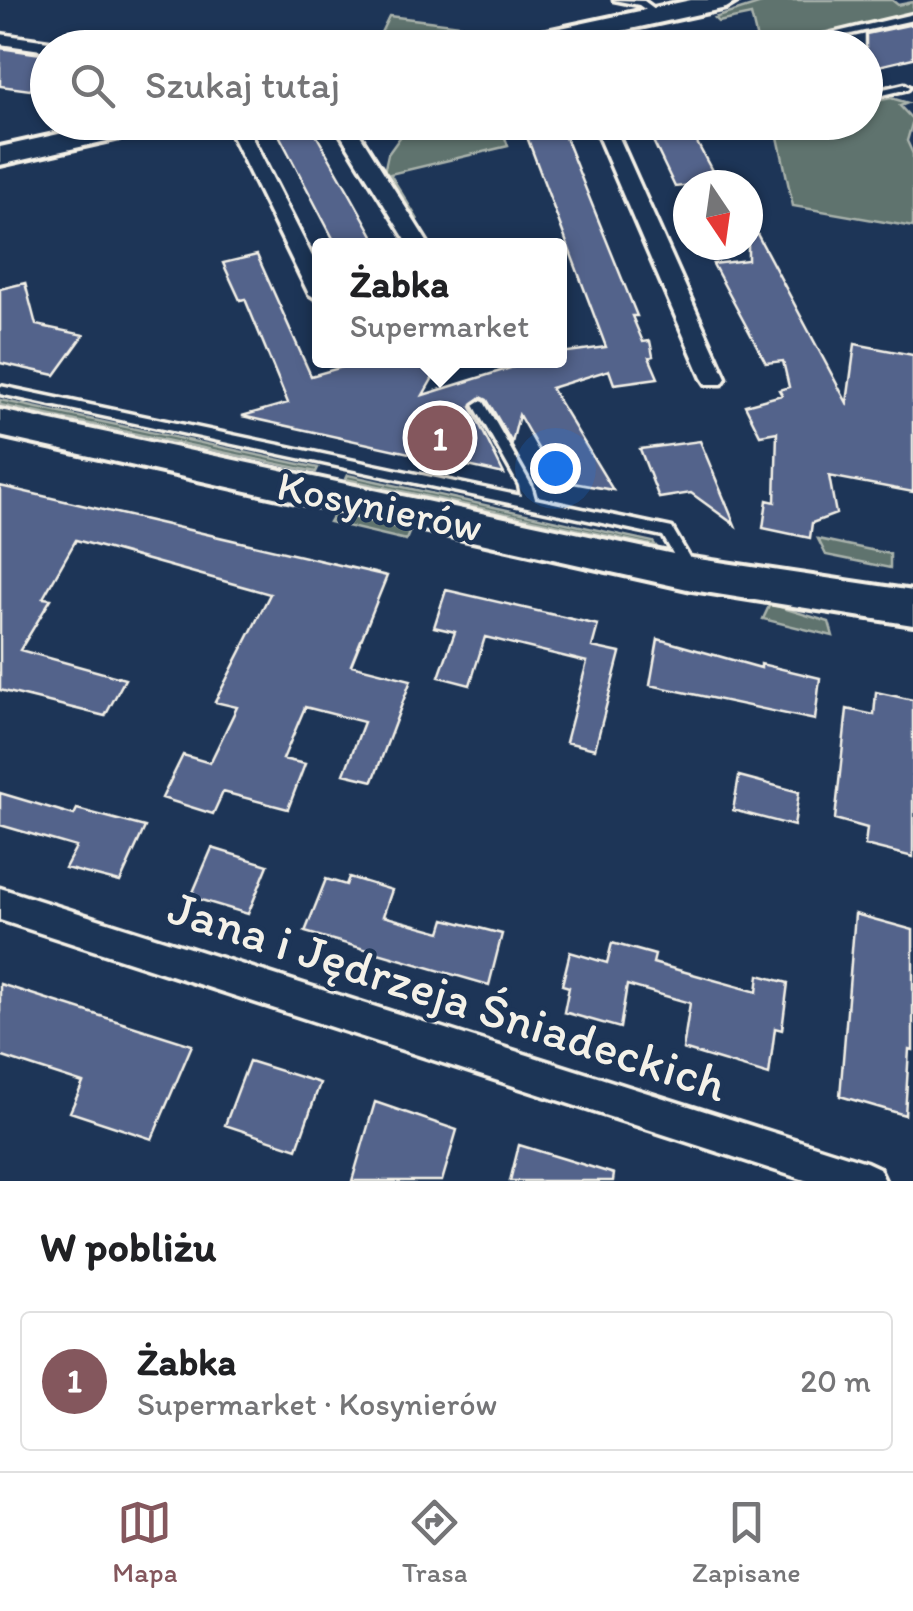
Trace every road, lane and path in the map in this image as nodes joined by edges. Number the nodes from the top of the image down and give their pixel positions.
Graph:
1 (618, 0) edge
2 (726, 0) edge
3 (659, 14) junction
4 (913, 17) edge
5 (605, 30) edge
6 (855, 30) edge
7 (0, 39) edge
8 (30, 43) edge
9 (909, 86) edge
10 (883, 92) edge
11 (913, 96) edge
12 (72, 140) edge
13 (243, 140) edge
14 (353, 140) edge
15 (610, 140) edge
16 (0, 156) edge
17 (414, 238) edge
18 (312, 278) edge
19 (714, 378) dead end
20 (0, 390) edge
21 (480, 405) dead end
22 (0, 423) edge
23 (529, 504) junction
24 (692, 574) junction
25 (760, 586) junction
26 (913, 608) edge
27 (913, 636) edge
28 (0, 904) edge
29 (866, 1181) edge

1 - 3 lane
2 - 3 main road
3 - 5 main road
4 - 6 lane
7 - 8 street
9 - 10 lane
9 - 11 lane
12 - 16 main road
13 - 18 street
14 - 17 street
15 - 19 street
20 - 23 lane
21 - 23 lane
22 - 24 main road, Kosynierów
23 - 24 lane
24 - 25 main road, Kosynierów
25 - 26 main road, Kosynierów
25 - 27 main road, Kosynierów
28 - 29 street, Jana i Jędrzeja Śniadeckich

